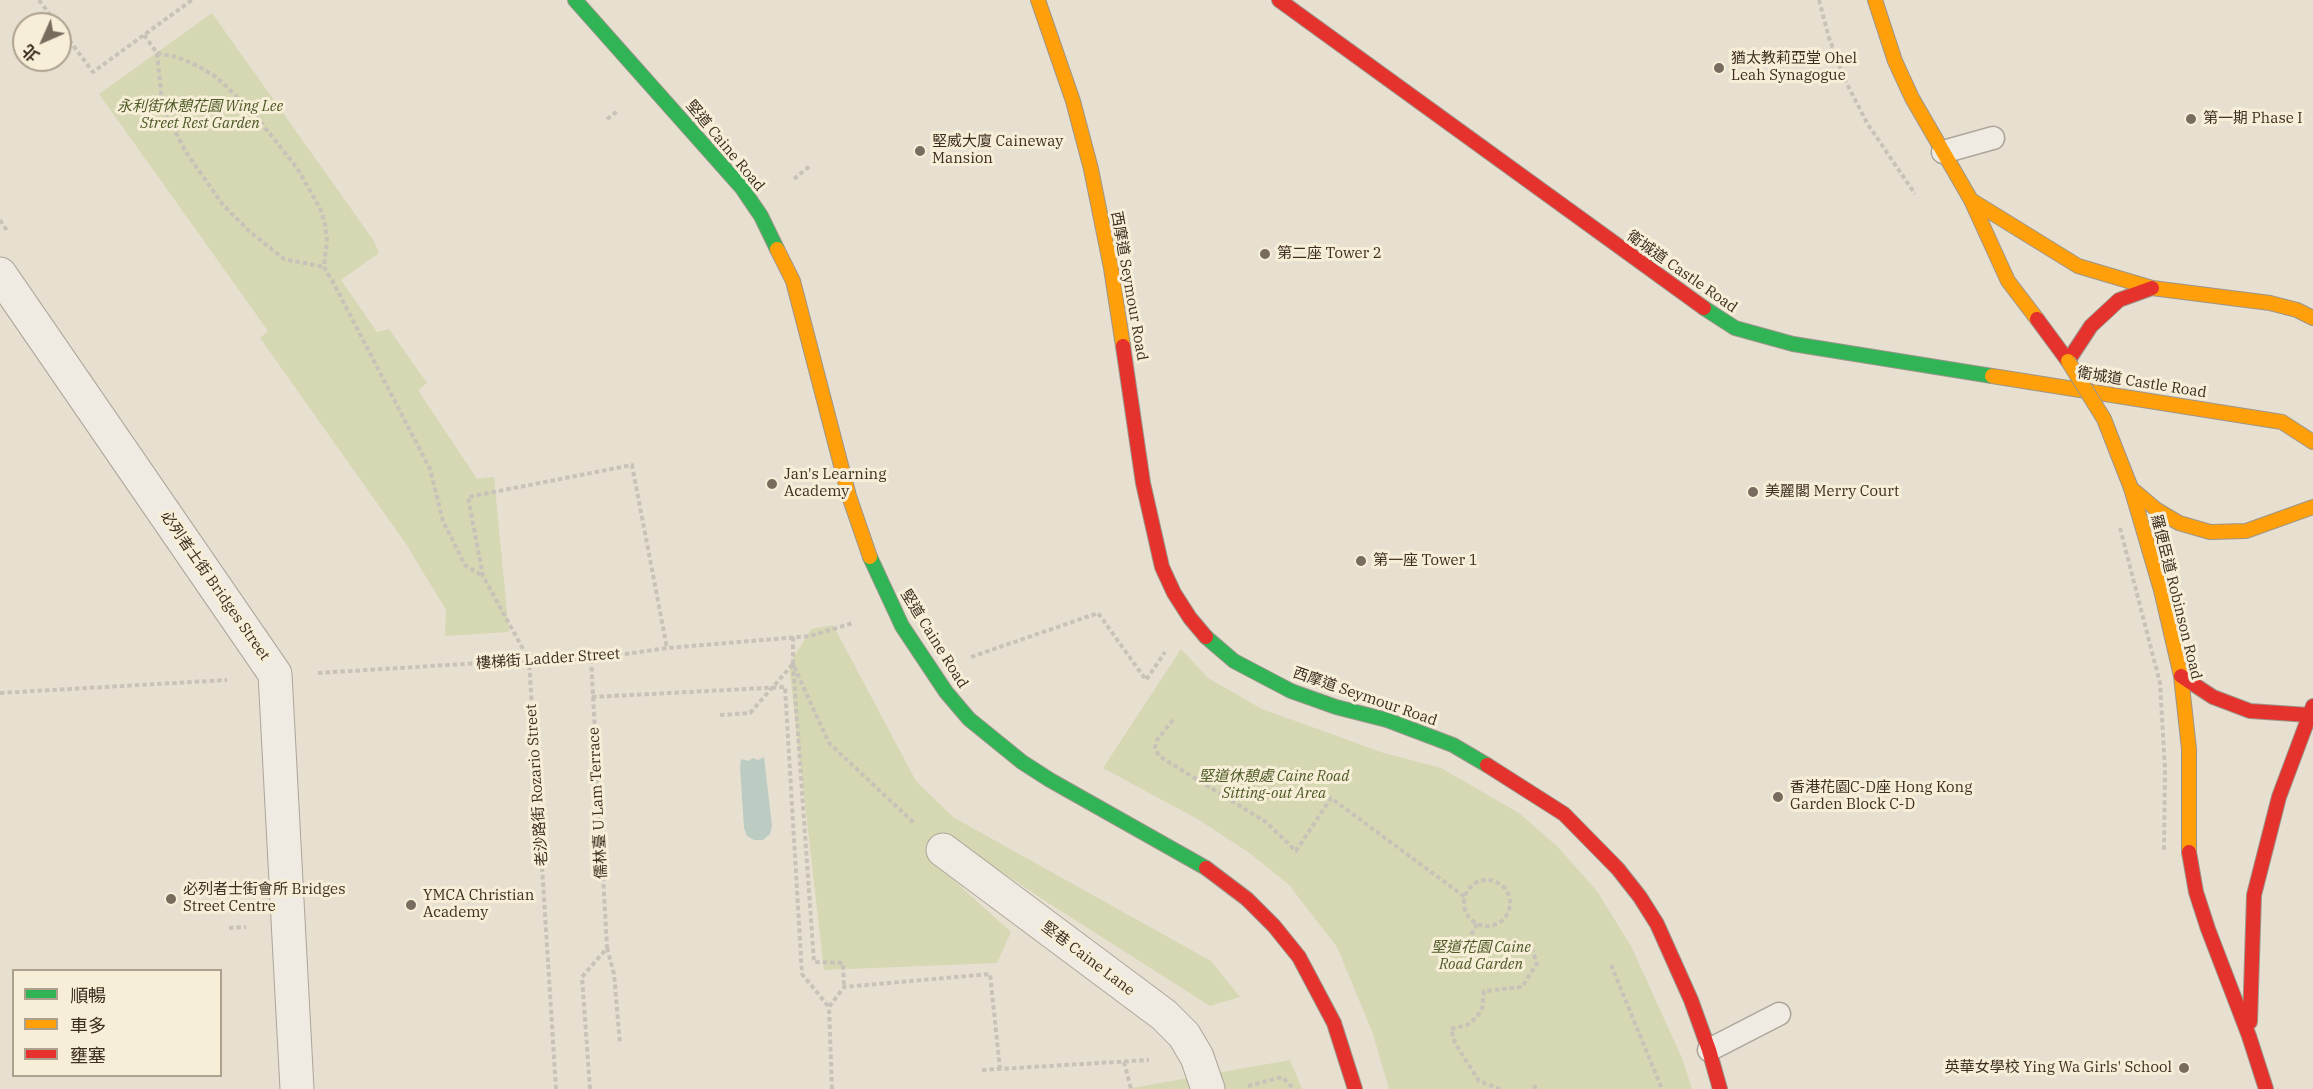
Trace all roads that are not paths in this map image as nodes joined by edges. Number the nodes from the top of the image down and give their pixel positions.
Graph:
1 (575, 0) edge
2 (1038, 0) edge
3 (1279, 0) edge
4 (1875, 0) edge
5 (1993, 138) dead end
6 (1943, 152) junction
7 (1971, 201) junction
8 (0, 274) edge
9 (2152, 288) junction
10 (2313, 318) edge
11 (2068, 361) junction
12 (2282, 422) junction
13 (2313, 423) edge
14 (2313, 442) edge
15 (2131, 488) junction
16 (2313, 507) edge
17 (2181, 676) junction
18 (2311, 710) edge
19 (942, 850) road end
20 (1779, 1014) dead end
21 (2249, 1036) junction
22 (1709, 1050) junction
23 (297, 1089) edge
24 (1208, 1089) edge
25 (1355, 1089) edge
26 (1720, 1089) edge
27 (2266, 1089) edge

1 - 25 main road, 堅道 Caine Road
2 - 22 main road, 西摩道 Seymour Road
3 - 12 main road, 衛城道 Castle Road
4 - 6 main road, 羅便臣道 Robinson Road
5 - 6 lane
6 - 7 main road, 羅便臣道 Robinson Road
7 - 9 main road, 羅便臣道 Robinson Road
7 - 11 main road, 羅便臣道 Robinson Road
8 - 23 street, 必列者士街 Bridges Street
9 - 10 main road, 羅便臣道 Robinson Road
9 - 11 main road
11 - 15 main road, 羅便臣道 Robinson Road, bridge
12 - 13 main road, 衛城道 Castle Road
12 - 14 main road, 衛城道 Castle Road
15 - 16 main road
15 - 17 main road, 羅便臣道 Robinson Road
17 - 18 main road
17 - 21 main road, 羅便臣道 Robinson Road
18 - 21 main road, 羅便臣道 Robinson Road
19 - 24 street, 堅巷 Caine Lane
20 - 22 lane
21 - 27 main road, 羅便臣道 Robinson Road
22 - 26 main road, 西摩道 Seymour Road

